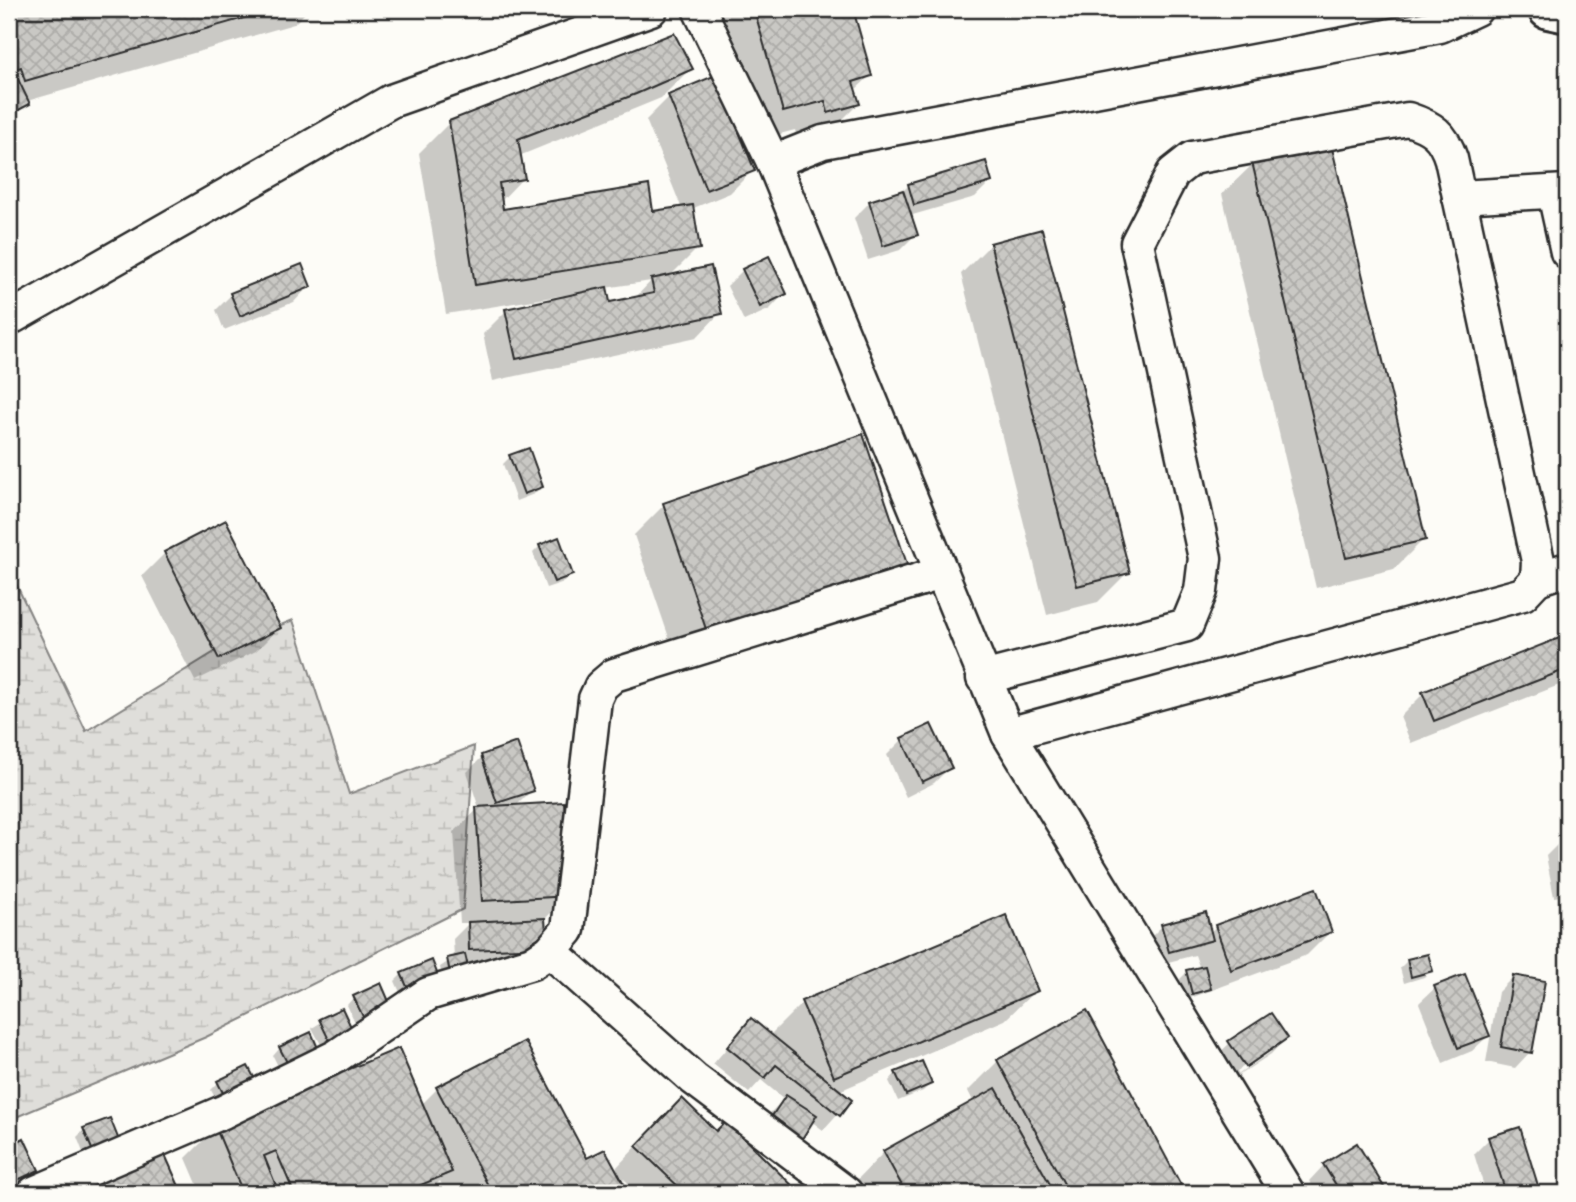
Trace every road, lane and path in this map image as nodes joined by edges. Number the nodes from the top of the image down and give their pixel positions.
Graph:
1 (651, 9) edge
2 (699, 9) edge
3 (1476, 9) edge
4 (1548, 9) edge
5 (1567, 13) edge
6 (774, 162) junction
7 (1561, 192) edge
8 (1459, 197) junction
9 (1567, 252) edge
10 (9, 319) edge
11 (1567, 569) edge
12 (941, 573) junction
13 (1537, 579) junction
14 (983, 678) junction
15 (1008, 734) junction
16 (550, 951) junction
17 (34, 1193) edge
18 (846, 1193) edge
19 (1288, 1193) edge

1 - 10 street
2 - 6 street
3 - 6 street
4 - 5 main road
6 - 12 street
7 - 8 street
7 - 9 street
8 - 13 street
8 - 14 street
11 - 13 street
12 - 14 street
12 - 16 street
13 - 15 street
14 - 15 street
15 - 19 street
16 - 17 street
16 - 18 street

